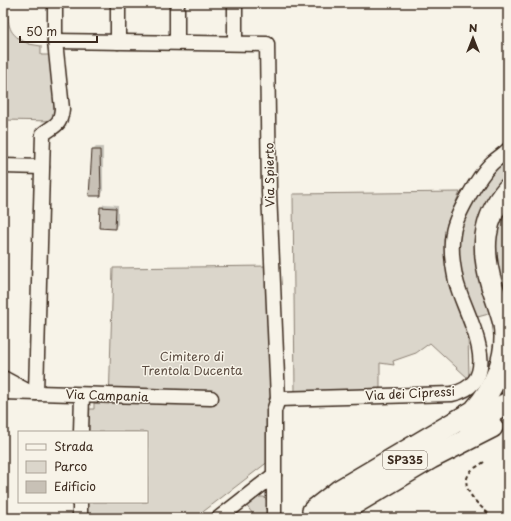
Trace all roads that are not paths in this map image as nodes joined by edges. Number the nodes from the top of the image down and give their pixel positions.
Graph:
1 (55, 3) edge
2 (118, 3) edge
3 (177, 3) edge
4 (235, 3) edge
5 (55, 41) junction
6 (118, 42) junction
7 (177, 42) junction
8 (235, 43) junction
9 (508, 150) edge
10 (3, 166) edge
11 (42, 167) junction
12 (508, 189) edge
13 (505, 312) edge
14 (3, 378) edge
15 (3, 392) edge
16 (33, 393) junction
17 (82, 396) junction
18 (211, 398) dead end
19 (278, 399) junction
20 (508, 403) edge
21 (508, 418) edge
22 (81, 431) edge
23 (274, 475) junction
24 (80, 503) edge
25 (315, 516) edge
26 (80, 518) edge
27 (219, 518) edge
28 (274, 518) edge

1 - 5 street
2 - 6 street
3 - 7 street
4 - 8 street
5 - 6 street, Via Spierto
5 - 11 street
6 - 7 street, Via Spierto
7 - 8 street, Via Spierto
8 - 19 street, Via Spierto
9 - 19 street, Via dei Cipressi
10 - 11 street
11 - 16 street
12 - 13 highway
13 - 25 highway
14 - 16 street
15 - 16 street, Via Campania
16 - 17 street, Via Campania
17 - 18 street, Via Campania
17 - 22 street
19 - 23 street, Via Spierto
20 - 25 highway, SP335
21 - 25 highway, SP335
23 - 27 street
23 - 28 street, Via Spierto
24 - 26 street

